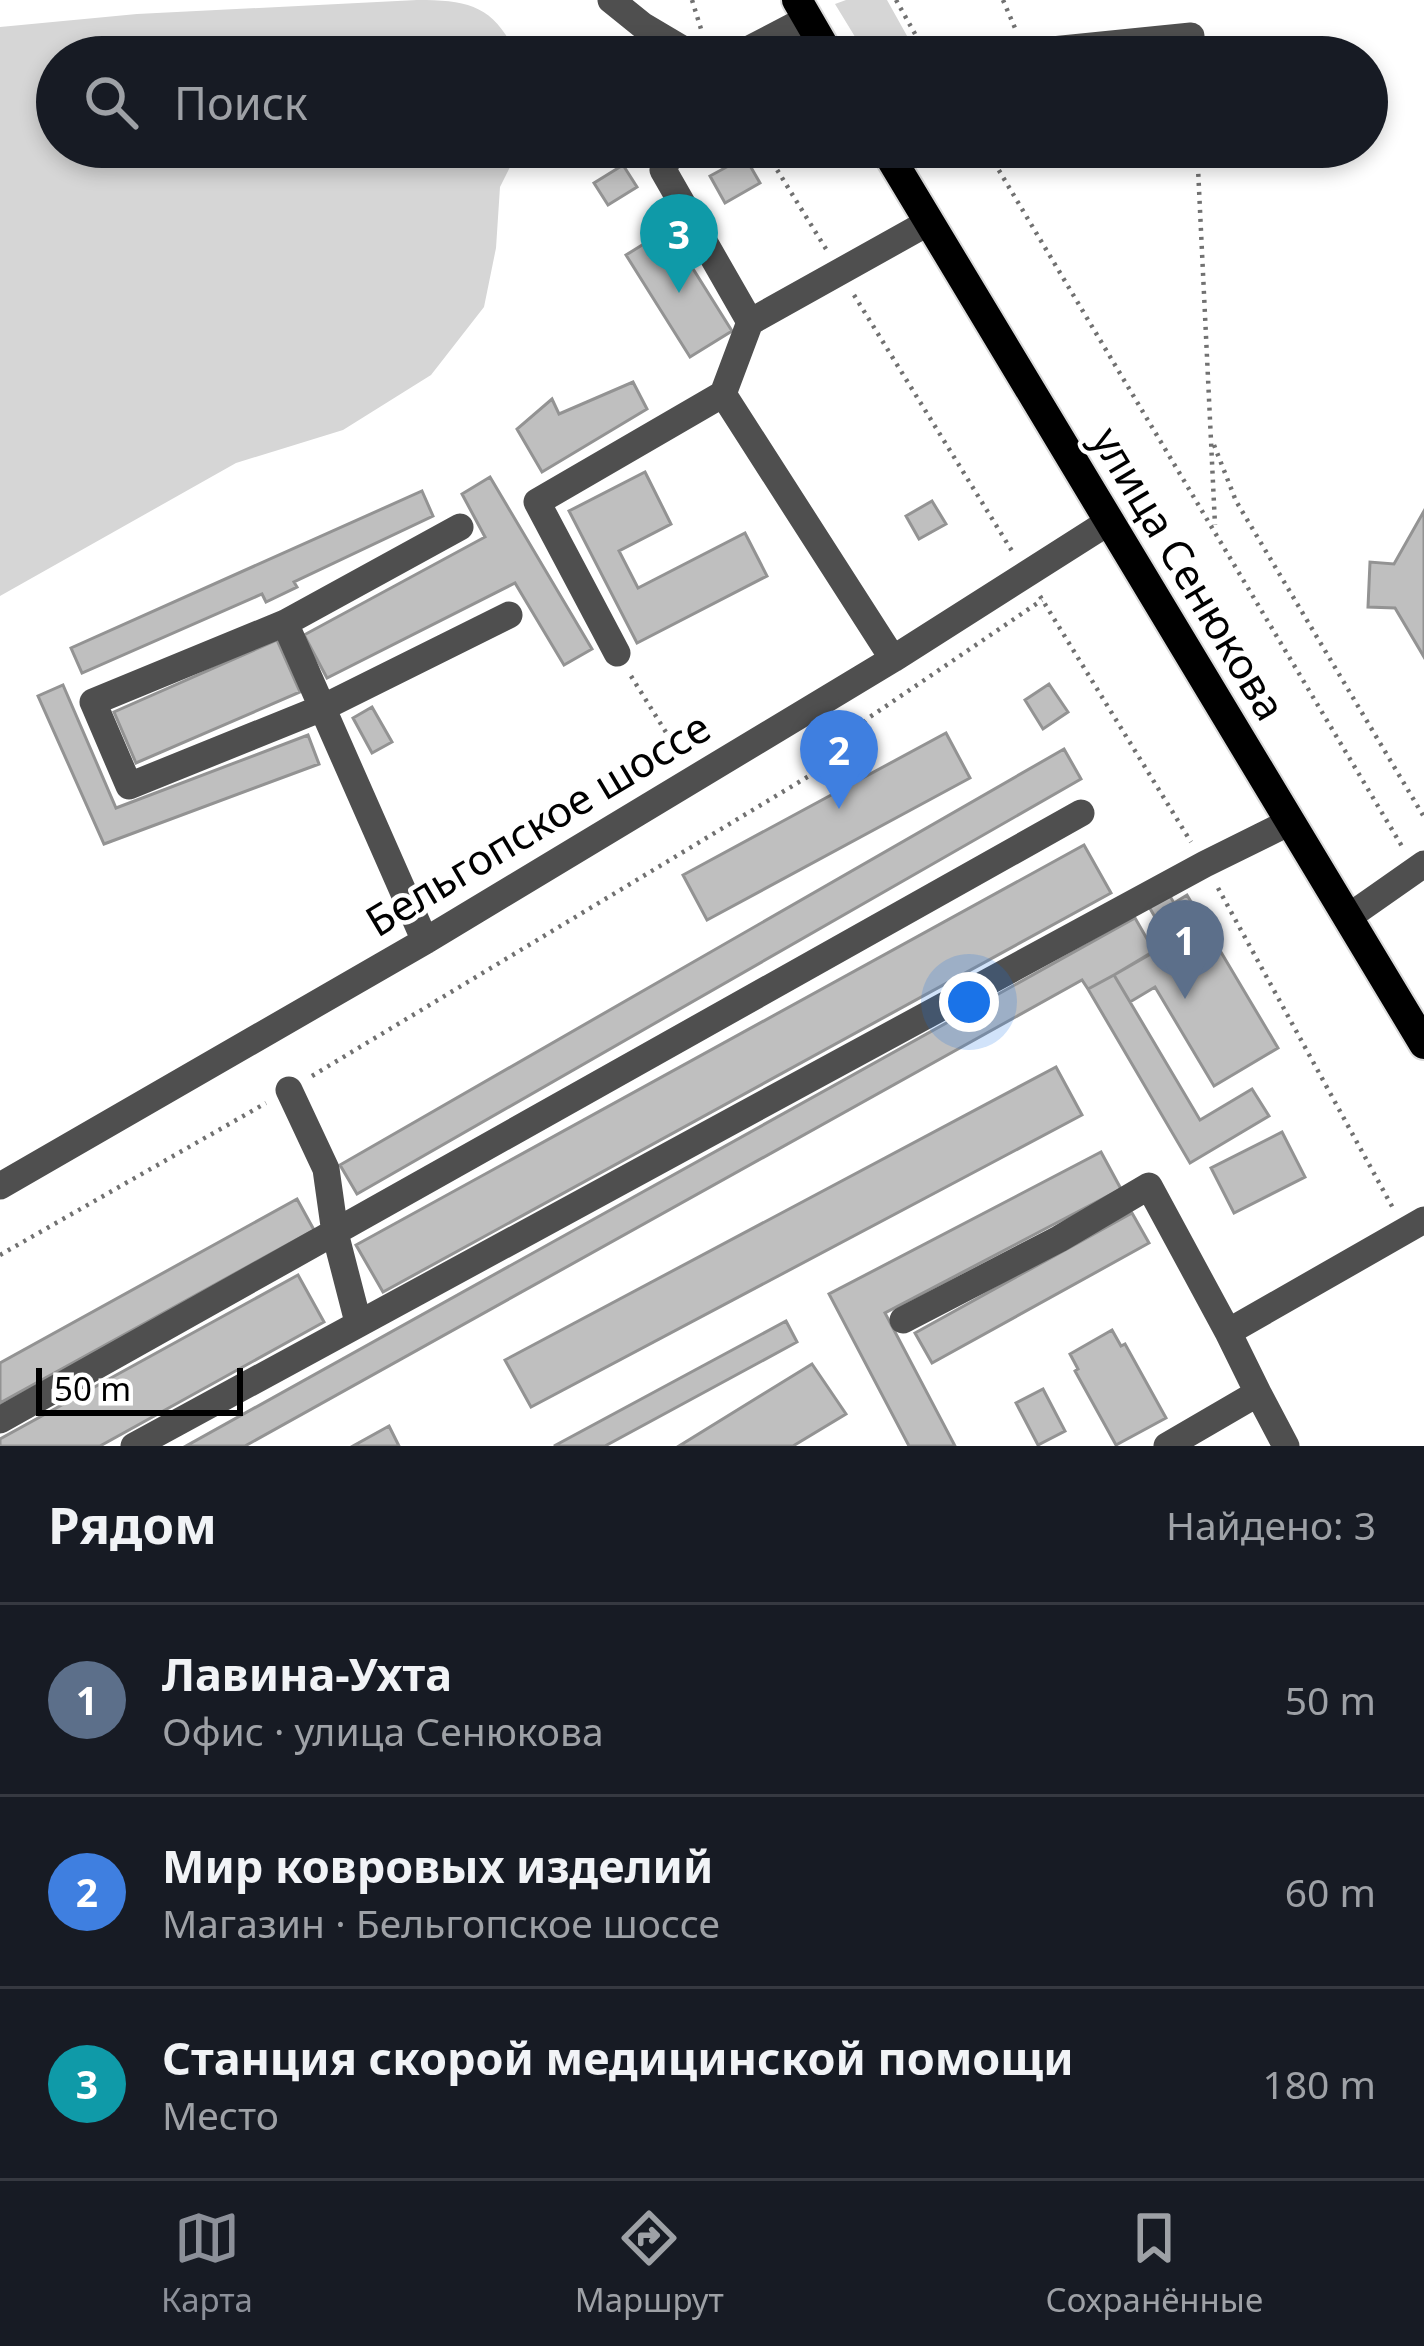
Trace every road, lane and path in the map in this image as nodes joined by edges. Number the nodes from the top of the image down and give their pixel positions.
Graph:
1 (611, 0) edge
2 (896, 0) edge
3 (1003, 0) edge
4 (802, 9) edge
5 (661, 36) edge
6 (764, 36) edge
7 (818, 36) edge
8 (916, 36) edge
9 (1018, 36) edge
10 (664, 168) edge
11 (776, 168) edge
12 (897, 168) edge
13 (998, 168) edge
14 (1198, 168) edge
15 (929, 222) junction
16 (840, 272) junction
17 (750, 322) junction
18 (722, 394) junction
19 (1214, 445) junction
20 (1110, 521) junction
21 (460, 527) dead end
22 (1215, 530) junction
23 (1025, 573) junction
24 (1042, 601) junction
25 (509, 616) dead end
26 (285, 623) junction
27 (617, 653) joint
28 (893, 659) junction
29 (322, 709) junction
30 (695, 778) junction
31 (1081, 813) dead end
32 (1424, 817) edge
33 (1291, 822) junction
34 (1205, 864) junction
35 (1420, 867) edge
36 (1347, 918) junction
37 (424, 941) junction
38 (1424, 1044) edge
39 (289, 1090) junction
40 (0, 1186) edge
41 (1415, 1226) edge
42 (334, 1233) junction
43 (0, 1255) edge
44 (902, 1320) dead end
45 (358, 1322) junction
46 (1228, 1332) junction
47 (1258, 1394) junction
48 (0, 1420) edge
49 (134, 1446) edge
50 (1167, 1446) edge
51 (1286, 1446) edge

1 - 5 street
2 - 8 path
3 - 9 path
4 - 6 street
4 - 7 main road
10 - 17 street
11 - 16 path
12 - 15 main road, улица Сенюкова
13 - 22 path
14 - 19 path
15 - 16 street
15 - 20 main road, улица Сенюкова
16 - 17 street
16 - 23 path
17 - 18 street
18 - 27 street
18 - 28 street
19 - 22 path
19 - 32 path
20 - 23 street, Бельгопское шоссе
20 - 33 main road, улица Сенюкова
21 - 26 street
22 - 35 path
23 - 24 path
23 - 28 street, Бельгопское шоссе
24 - 34 path
24 - 39 path
25 - 29 street
26 - 29 street
26 - 29 street
27 - 30 path
28 - 30 street, Бельгопское шоссе
29 - 37 street
30 - 37 street, Бельгопское шоссе
31 - 42 street
33 - 34 street
33 - 36 main road, улица Сенюкова
34 - 41 path
34 - 45 street
35 - 36 street
36 - 38 main road, улица Сенюкова
37 - 40 street, Бельгопское шоссе
39 - 42 street
39 - 43 path
41 - 46 street
42 - 45 street
42 - 48 street
44 - 46 street
45 - 49 street
46 - 47 street
47 - 50 street
47 - 51 street

